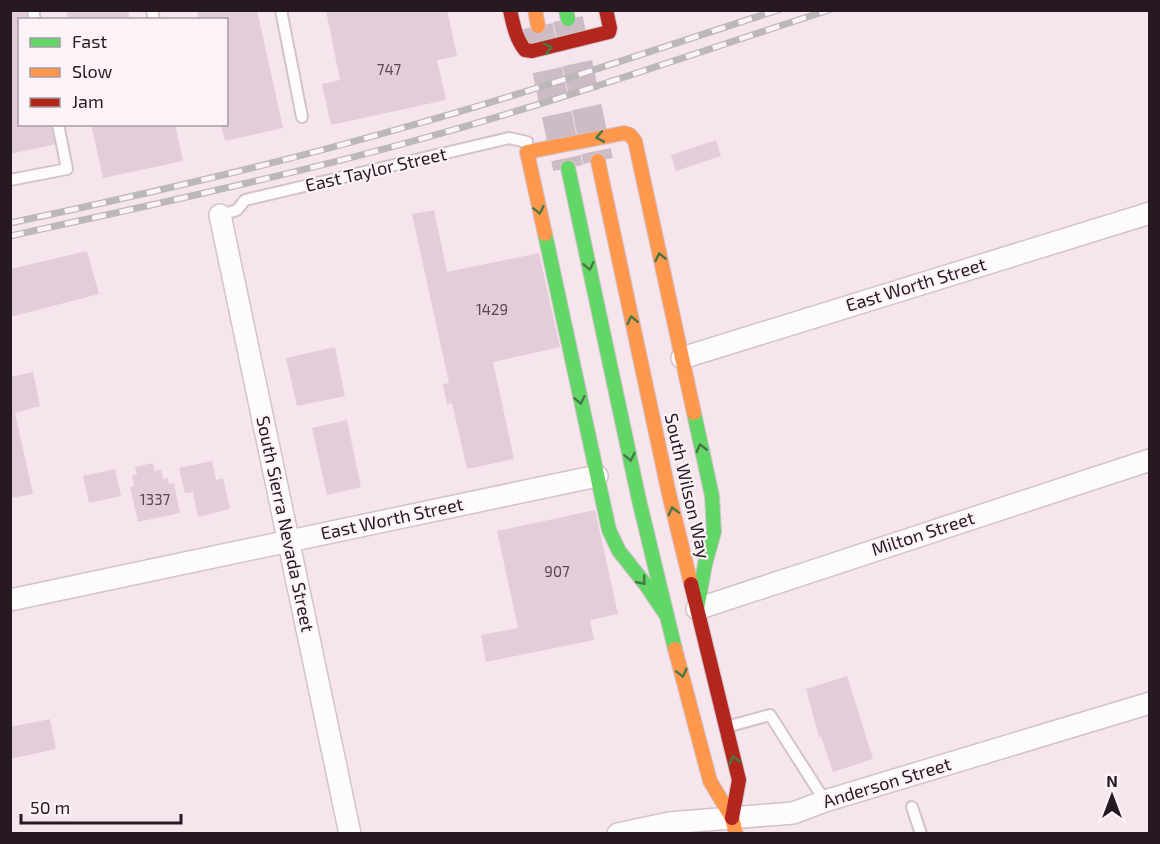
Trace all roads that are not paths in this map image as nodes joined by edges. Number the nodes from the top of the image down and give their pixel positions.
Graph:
1 (281, 10) edge
2 (510, 10) edge
3 (535, 10) edge
4 (606, 10) edge
5 (538, 26) tunnel mouth
6 (302, 117) dead end
7 (58, 126) edge
8 (526, 152) junction
9 (598, 161) tunnel mouth
10 (568, 168) tunnel mouth
11 (10, 180) edge
12 (1149, 213) edge
13 (219, 216) joint
14 (682, 358) junction
15 (1149, 460) edge
16 (597, 476) junction
17 (288, 541) junction
18 (10, 600) edge
19 (698, 609) junction
20 (667, 616) junction
21 (1149, 703) edge
22 (726, 727) junction
23 (825, 801) junction
24 (912, 807) dead end
25 (734, 826) edge
26 (350, 834) edge
27 (618, 834) edge
28 (921, 834) edge

1 - 6 lane
2 -> 4 main road
3 - 5 main road
7 - 11 lane
8 - 13 lane, East Taylor Street
14 -> 8 main road
8 -> 16 main road
19 -> 9 main road, South Wilson Way
10 -> 20 main road
12 - 14 street, East Worth Street
13 - 17 street, South Sierra Nevada Street
19 -> 14 main road
15 - 19 street, Milton Street
16 - 17 street, East Worth Street
16 -> 20 main road
17 - 18 street, East Worth Street
17 - 26 street, South Sierra Nevada Street
19 - 22 main road, South Wilson Way
20 -> 25 main road
21 - 23 street, Anderson Street
22 - 23 lane
25 -> 22 main road, South Wilson Way
23 - 25 street, Anderson Street
24 - 28 lane
25 - 27 street, Anderson Street

